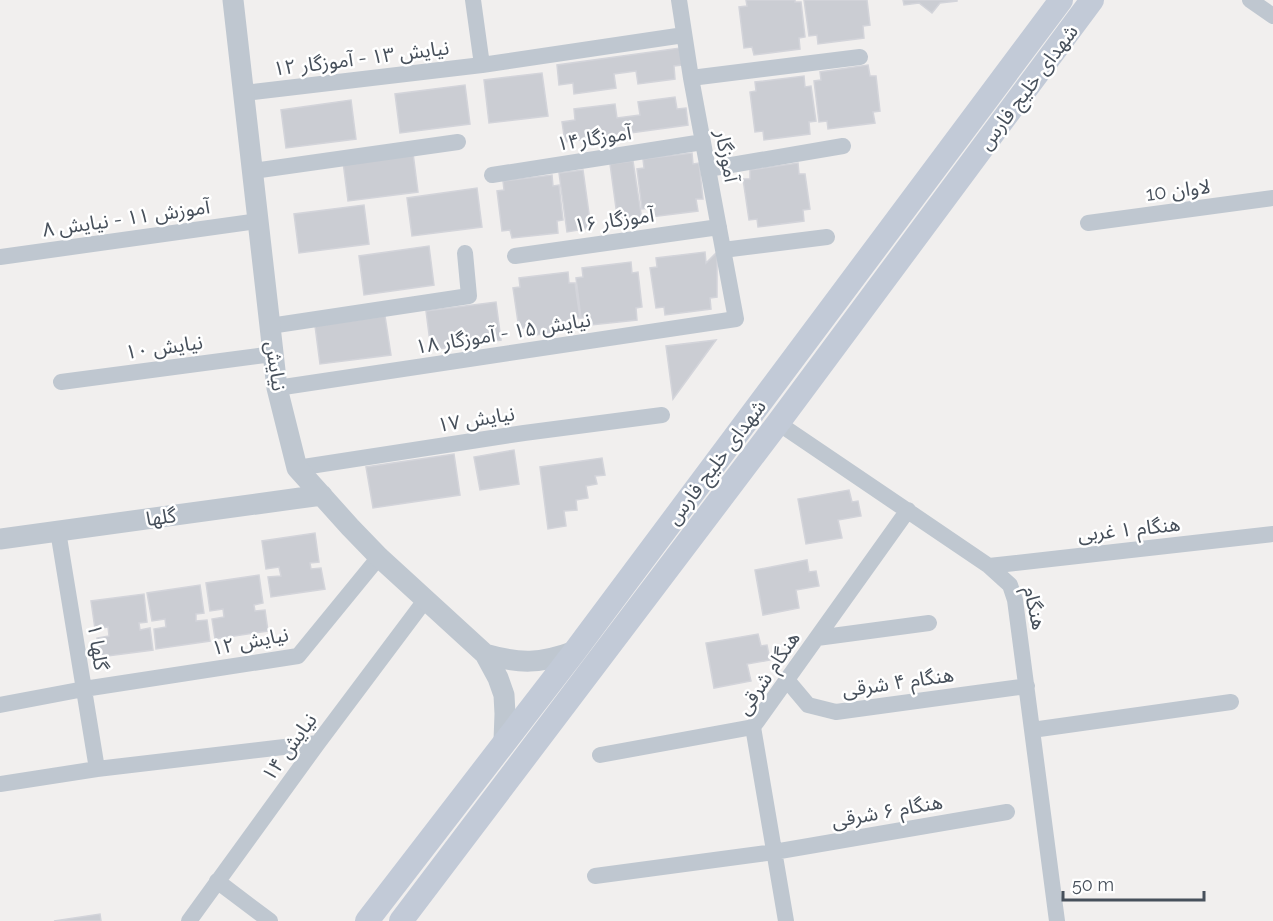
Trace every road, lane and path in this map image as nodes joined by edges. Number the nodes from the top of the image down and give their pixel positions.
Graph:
1 (233, 0) edge
2 (473, 0) edge
3 (683, 0) edge
4 (1061, 0) edge
5 (1092, 0) edge
6 (1251, 0) edge
7 (1273, 16) edge
8 (684, 35) junction
9 (860, 57) dead end
10 (482, 65) junction
11 (691, 78) junction
12 (244, 93) junction
13 (458, 142) dead end
14 (703, 142) junction
15 (843, 146) dead end
16 (708, 169) junction
17 (253, 171) junction
18 (492, 175) dead end
19 (925, 182) junction
20 (1273, 198) edge
21 (944, 199) junction
22 (897, 220) junction
23 (258, 221) junction
24 (1088, 223) dead end
25 (718, 227) junction
26 (918, 234) junction
27 (827, 237) dead end
28 (723, 250) junction
29 (465, 253) dead end
30 (515, 256) dead end
31 (0, 257) edge
32 (736, 319) joint
33 (270, 326) junction
34 (273, 354) junction
35 (61, 382) dead end
36 (277, 388) junction
37 (662, 415) dead end
38 (777, 423) junction
39 (297, 468) junction
40 (322, 495) junction
41 (908, 510) junction
42 (58, 531) junction
43 (1273, 534) edge
44 (0, 539) edge
45 (379, 557) junction
46 (989, 566) junction
47 (426, 599) junction
48 (929, 623) dead end
49 (817, 638) junction
50 (574, 651) junction
51 (485, 654) junction
52 (787, 680) junction
53 (1027, 686) junction
54 (84, 689) junction
55 (1231, 702) dead end
56 (0, 705) edge
57 (753, 727) junction
58 (1032, 730) junction
59 (504, 741) junction
60 (318, 743) junction
61 (600, 755) dead end
62 (97, 769) junction
63 (0, 784) edge
64 (1007, 812) dead end
65 (774, 852) junction
66 (595, 876) dead end
67 (217, 881) junction
68 (189, 921) edge
69 (270, 921) edge
70 (367, 921) edge
71 (401, 921) edge
72 (786, 921) edge
73 (1057, 921) edge

1 - 12 street, نیایش
2 - 10 street
3 - 8 street, آموزگار
4 - 19 main road, شهدای خلیج فارس
5 - 21 main road, شهدای خلیج فارس
6 - 7 street
8 - 10 street, نیایش ۱۳ - آموزگار ۱۲
8 - 11 street, آموزگار
9 - 11 street
10 - 12 street, نیایش ۱۳ - آموزگار ۱۲
11 - 14 street, آموزگار
12 - 17 street, نیایش
13 - 17 street
14 - 16 street, آموزگار
14 - 18 street, آموزگار۱۴
15 - 16 street
16 - 25 street, آموزگار
17 - 23 street, نیایش
19 - 21 main road
19 - 22 main road, شهدای خلیج فارس
20 - 24 street, لاوان 10
21 - 26 main road, شهدای خلیج فارس
22 - 26 main road
22 - 50 main road, شهدای خلیج فارس
23 - 31 street, آموزش ۱۱ - نیایش ۸
23 - 33 street, نیایش
25 - 28 street, آموزگار
25 - 30 street, آموزگار ۱۶
26 - 38 main road, شهدای خلیج فارس
27 - 28 street
28 - 32 street, آموزگار
29 - 33 street
32 - 36 street, نیایش ۱۵ - آموزگار ۱۸
33 - 34 street, نیایش
34 - 35 street, نیایش ۱۰
34 - 36 street, نیایش
36 - 39 street, نیایش
37 - 39 street, نیایش ۱۷
38 - 41 street, هنگام
38 - 71 main road, شهدای خلیج فارس
39 - 40 street, نیایش
40 - 42 street, گلها
40 - 45 street, نیایش
41 - 46 street, هنگام
41 - 49 street, هنگام شرقی
42 - 44 street, گلها
42 - 54 street, گلها ۱
43 - 46 street, هنگام ۱ غربی
45 - 47 street, نیایش
45 - 54 street, نیایش ۱۲
46 - 53 street, هنگام
47 - 51 street, نیایش
47 - 60 street, نیایش ۱۴
48 - 49 street
49 - 52 street, هنگام شرقی
50 - 51 street, نیایش
50 - 59 main road, شهدای خلیج فارس
51 - 59 street, نیایش
52 - 53 street, هنگام ۴ شرقی
52 - 57 street, هنگام شرقی
53 - 58 street, هنگام
54 - 56 street, نیایش ۱۲
54 - 62 street, گلها ۱
55 - 58 street
57 - 61 street
57 - 65 street, هنگام شرقی
58 - 73 street, هنگام
59 - 70 main road, شهدای خلیج فارس
60 - 62 street
60 - 67 street, نیایش ۱۴
62 - 63 street
64 - 65 street, هنگام ۶ شرقی
65 - 66 street, هنگام ۶ شرقی
65 - 72 street, هنگام شرقی
67 - 68 street, نیایش ۱۴
67 - 69 street

